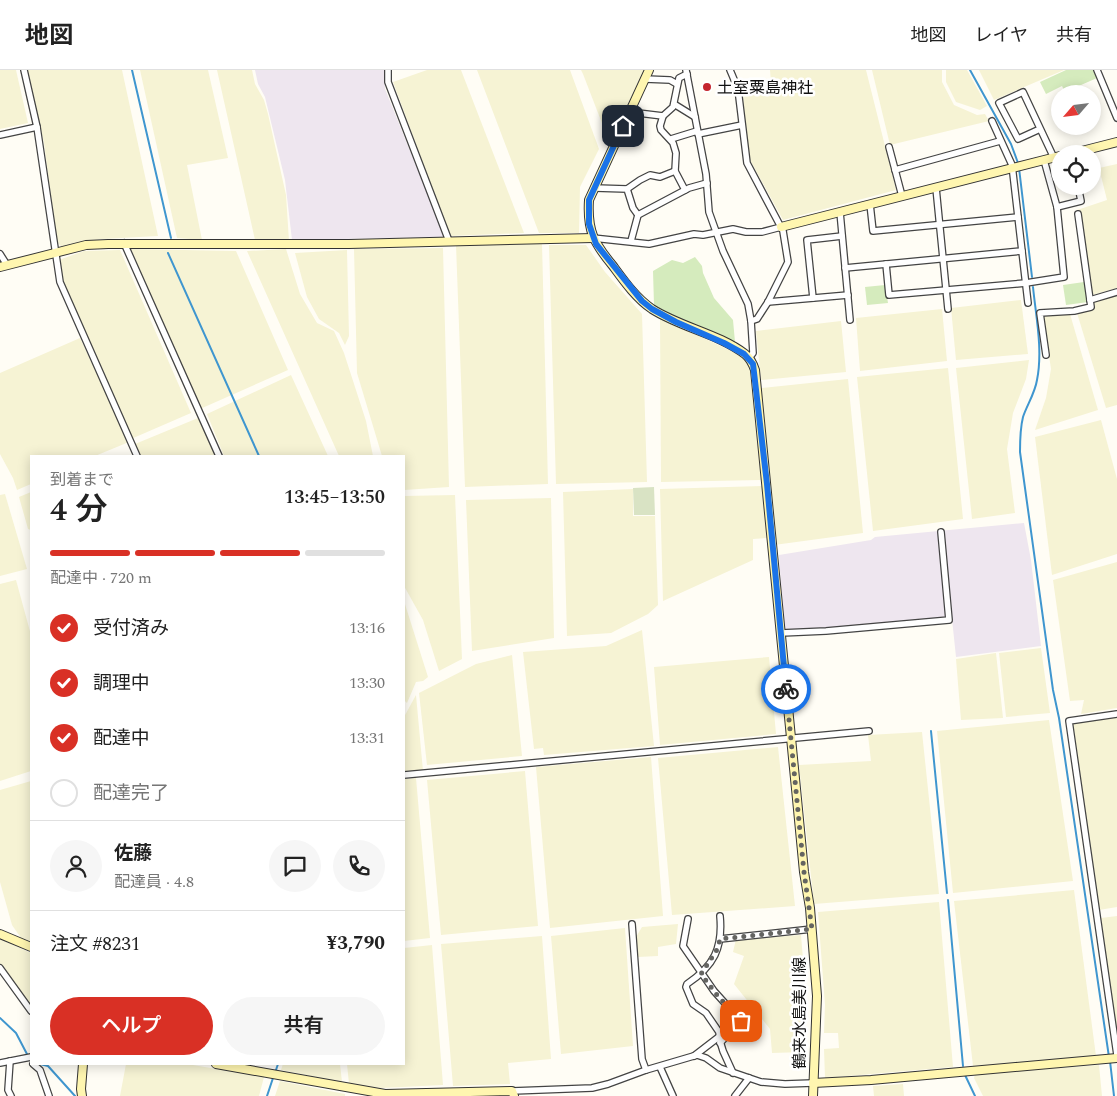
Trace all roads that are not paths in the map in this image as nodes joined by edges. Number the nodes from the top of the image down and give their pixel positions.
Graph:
1 (24, 70) edge
2 (388, 70) edge
3 (648, 70) edge
4 (730, 70) edge
5 (1097, 70) edge
6 (687, 72) edge
7 (645, 79) junction
8 (676, 86) junction
9 (690, 86) junction
10 (674, 104) junction
11 (630, 112) junction
12 (663, 116) junction
13 (695, 117) junction
14 (1117, 118) edge
15 (992, 122) dead end
16 (742, 125) junction
17 (36, 127) junction
18 (1040, 129) junction
19 (698, 133) junction
20 (0, 135) edge
21 (670, 139) junction
22 (1000, 141) junction
23 (1117, 142) edge
24 (1101, 146) edge
25 (889, 147) dead end
26 (1051, 147) edge
27 (1051, 158) edge
28 (1044, 160) junction
29 (1017, 167) junction
30 (895, 170) junction
31 (675, 171) junction
32 (707, 183) junction
33 (595, 188) junction
34 (936, 188) junction
35 (627, 189) junction
36 (685, 190) junction
37 (1080, 195) edge
38 (902, 196) junction
39 (870, 204) junction
40 (1057, 207) junction
41 (840, 212) junction
42 (638, 214) junction
43 (1078, 214) dead end
44 (1018, 217) junction
45 (941, 225) junction
46 (781, 227) junction
47 (716, 232) junction
48 (842, 236) junction
49 (593, 238) junction
50 (449, 241) junction
51 (631, 241) junction
52 (124, 243) junction
53 (1022, 251) junction
54 (56, 252) junction
55 (0, 254) edge
56 (944, 258) junction
57 (886, 264) junction
58 (4, 266) edge
59 (845, 268) junction
60 (1026, 283) junction
61 (946, 290) junction
62 (1117, 292) edge
63 (848, 295) junction
64 (813, 298) junction
65 (1090, 300) junction
66 (768, 302) junction
67 (1028, 302) dead end
68 (948, 309) dead end
69 (850, 320) dead end
70 (751, 321) junction
71 (1046, 355) dead end
72 (749, 358) junction
73 (137, 455) edge
74 (219, 455) edge
75 (941, 532) dead end
76 (781, 633) junction
77 (1117, 714) edge
78 (869, 731) dead end
79 (791, 738) junction
80 (405, 775) edge
81 (720, 916) dead end
82 (688, 919) dead end
83 (632, 924) dead end
84 (812, 929) junction
85 (0, 934) edge
86 (720, 939) junction
87 (30, 947) edge
88 (0, 968) edge
89 (701, 974) junction
90 (30, 1010) edge
91 (720, 1036) junction
92 (720, 1043) junction
93 (694, 1056) junction
94 (1114, 1058) edge
95 (30, 1060) edge
96 (10, 1061) junction
97 (0, 1063) edge
98 (36, 1065) edge
99 (83, 1065) edge
100 (221, 1065) edge
101 (660, 1067) junction
102 (646, 1070) junction
103 (733, 1073) junction
104 (749, 1078) junction
105 (813, 1083) junction
106 (593, 1088) junction
107 (513, 1093) edge
108 (11, 1096) edge
109 (49, 1096) edge
110 (82, 1096) edge
111 (594, 1096) edge
112 (673, 1096) edge
113 (735, 1096) edge
114 (813, 1096) edge

1 - 17 street
2 - 50 street
3 - 7 street
4 - 16 street
5 - 14 street
6 - 8 street
6 - 9 street
7 - 8 street
7 - 11 street
8 - 9 street
8 - 10 street
9 - 13 street
10 - 12 street
10 - 13 street
11 - 12 street
11 - 33 street
12 - 21 street
13 - 19 street
15 - 22 street
16 - 19 street
16 - 46 street
17 - 20 street
17 - 54 street
18 - 18 street
18 - 26 street
19 - 21 street
19 - 32 street
21 - 31 street
22 - 29 street
22 - 30 street
23 - 24 street
25 - 30 street
27 - 28 street
28 - 29 street
28 - 40 street
29 - 34 street
29 - 44 street
30 - 38 street
31 - 35 street
31 - 36 street
32 - 36 street
32 - 47 street
33 - 35 street
33 - 49 street
34 - 38 street
34 - 45 street
35 - 42 street
36 - 42 street
37 - 40 street
38 - 39 street
39 - 41 street
39 - 45 street
40 - 60 street
41 - 46 street
41 - 48 street
42 - 51 street
43 - 65 street
44 - 45 street
44 - 53 street
45 - 56 street
46 - 47 street
46 - 66 street
47 - 51 street
47 - 70 street
48 - 59 street
48 - 64 street
49 - 50 street
49 - 51 street
49 - 72 street
50 - 52 street
52 - 54 street
52 - 74 street
53 - 56 street
53 - 60 street
54 - 58 street
54 - 73 street
55 - 58 street
56 - 57 street
56 - 61 street
57 - 59 street
57 - 61 street
59 - 63 street
60 - 61 street
60 - 67 street
61 - 68 street
62 - 65 street
63 - 64 street
63 - 69 street
64 - 66 street
65 - 71 street
66 - 70 street
70 - 72 street
72 - 76 street, 鶴来水島美川線
75 - 76 street
76 - 79 street, 鶴来水島美川線
77 - 94 street
78 - 79 street
79 - 80 street
79 - 84 street, 鶴来水島美川線
81 - 86 street
82 - 89 street
83 - 102 street
84 - 86 street
84 - 105 street, 鶴来水島美川線
85 - 87 street
86 - 89 street
88 - 90 street
89 - 91 street
89 - 92 street
91 - 92 street
91 - 93 street
92 - 103 street
93 - 101 street
93 - 103 street
94 - 105 street
95 - 96 street
96 - 97 street
96 - 108 street
98 - 109 street
99 - 110 street
100 - 107 street
101 - 102 street
101 - 112 street
102 - 106 street
103 - 104 street
104 - 105 street
104 - 113 street
105 - 114 street, 鶴来水島美川線
106 - 107 street
106 - 111 street

